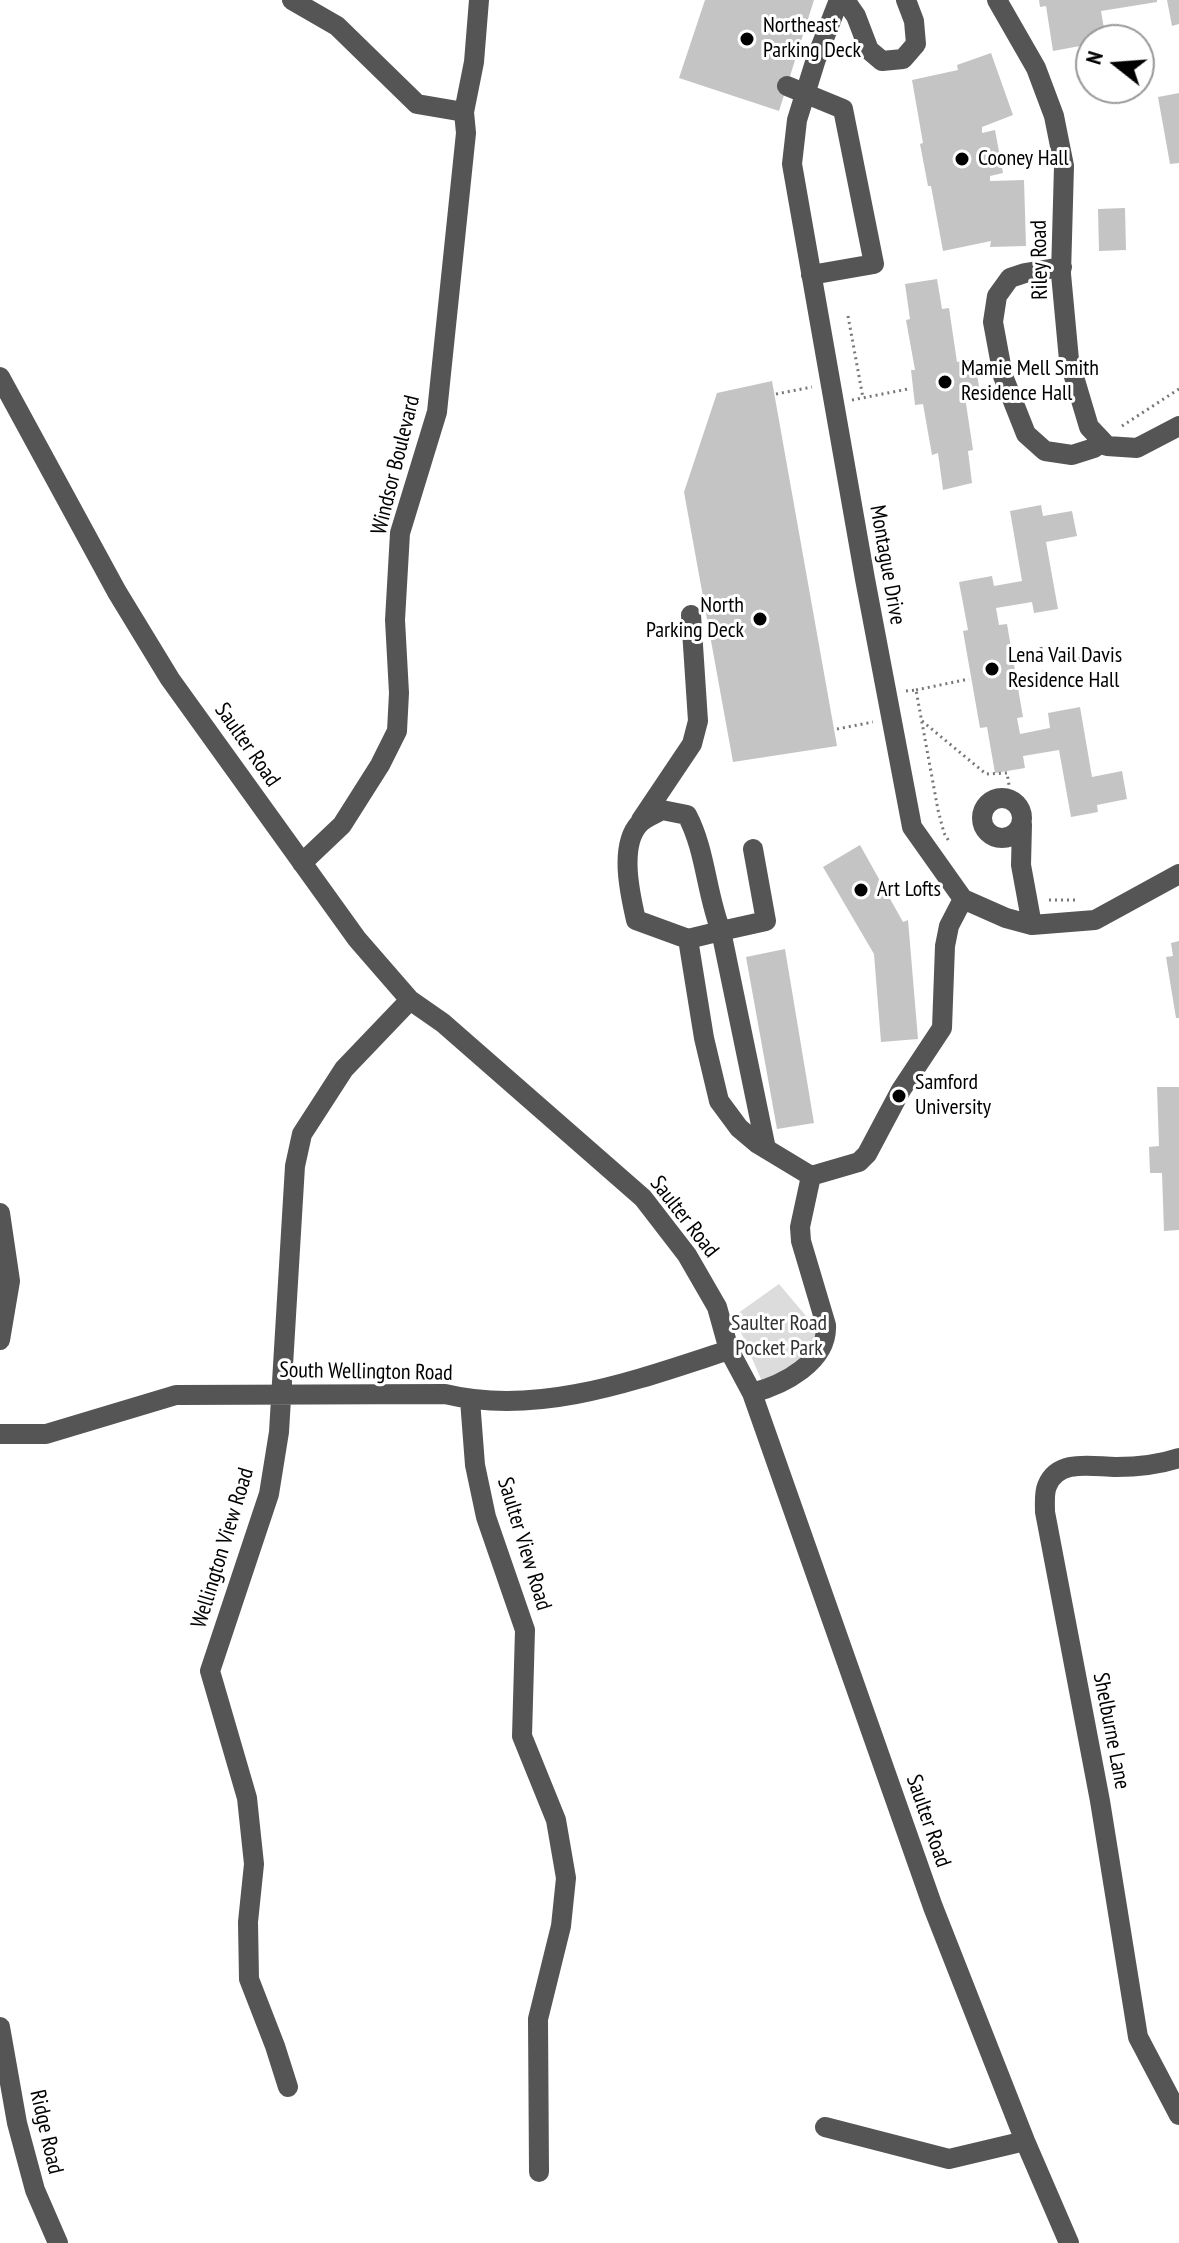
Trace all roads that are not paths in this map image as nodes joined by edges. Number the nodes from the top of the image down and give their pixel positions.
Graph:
1 (292, 0) edge
2 (479, 0) edge
3 (842, 0) edge
4 (906, 0) edge
5 (997, 0) edge
6 (796, 90) junction
7 (464, 112) junction
8 (1062, 267) junction
9 (811, 275) junction
10 (0, 377) edge
11 (1176, 433) edge
12 (1105, 444) junction
13 (691, 615) dead end
14 (639, 824) junction
15 (1022, 824) junction
16 (993, 837) junction
17 (753, 849) dead end
18 (302, 863) junction
19 (1021, 865) junction
20 (1179, 874) edge
21 (963, 899) junction
22 (1032, 925) junction
23 (721, 931) junction
24 (688, 939) junction
25 (410, 1000) junction
26 (766, 1149) junction
27 (811, 1176) junction
28 (0, 1213) edge
29 (0, 1340) edge
30 (729, 1350) junction
31 (752, 1393) junction
32 (282, 1394) junction
33 (470, 1400) junction
34 (0, 1434) edge
35 (1179, 1458) edge
36 (0, 2027) edge
37 (288, 2087) dead end
38 (1179, 2115) edge
39 (825, 2127) dead end
40 (1025, 2141) junction
41 (539, 2172) dead end
42 (58, 2243) edge
43 (1069, 2243) edge

1 - 7 street
2 - 7 street, Windsor Boulevard
3 - 4 street
3 - 6 street, Montague Drive
5 - 8 street, Riley Road
6 - 9 street, Montague Drive
6 - 9 street
7 - 18 street, Windsor Boulevard
8 - 12 street, Riley Road
8 - 12 street
9 - 21 street, Montague Drive
10 - 18 street, Saulter Road
11 - 12 street
13 - 14 street
14 - 23 street
14 - 24 street
15 - 16 street
15 - 16 street
15 - 19 street
16 - 19 street
17 - 23 street
18 - 25 street, Saulter Road
19 - 22 street
20 - 22 street
21 - 22 street
21 - 27 street
23 - 24 street
23 - 26 street
24 - 26 street
25 - 30 street, Saulter Road
25 - 32 street, Wellington View Road
26 - 27 street
27 - 31 street
28 - 29 street
30 - 31 street, Saulter Road
30 - 33 street, South Wellington Road
31 - 40 street, Saulter Road
32 - 33 street, South Wellington Road
32 - 34 street, South Wellington Road
32 - 37 street, Wellington View Road
33 - 41 street, Saulter View Road
35 - 38 street, Shelburne Lane
36 - 42 street, Ridge Road
39 - 40 street
40 - 43 street, Saulter Road

